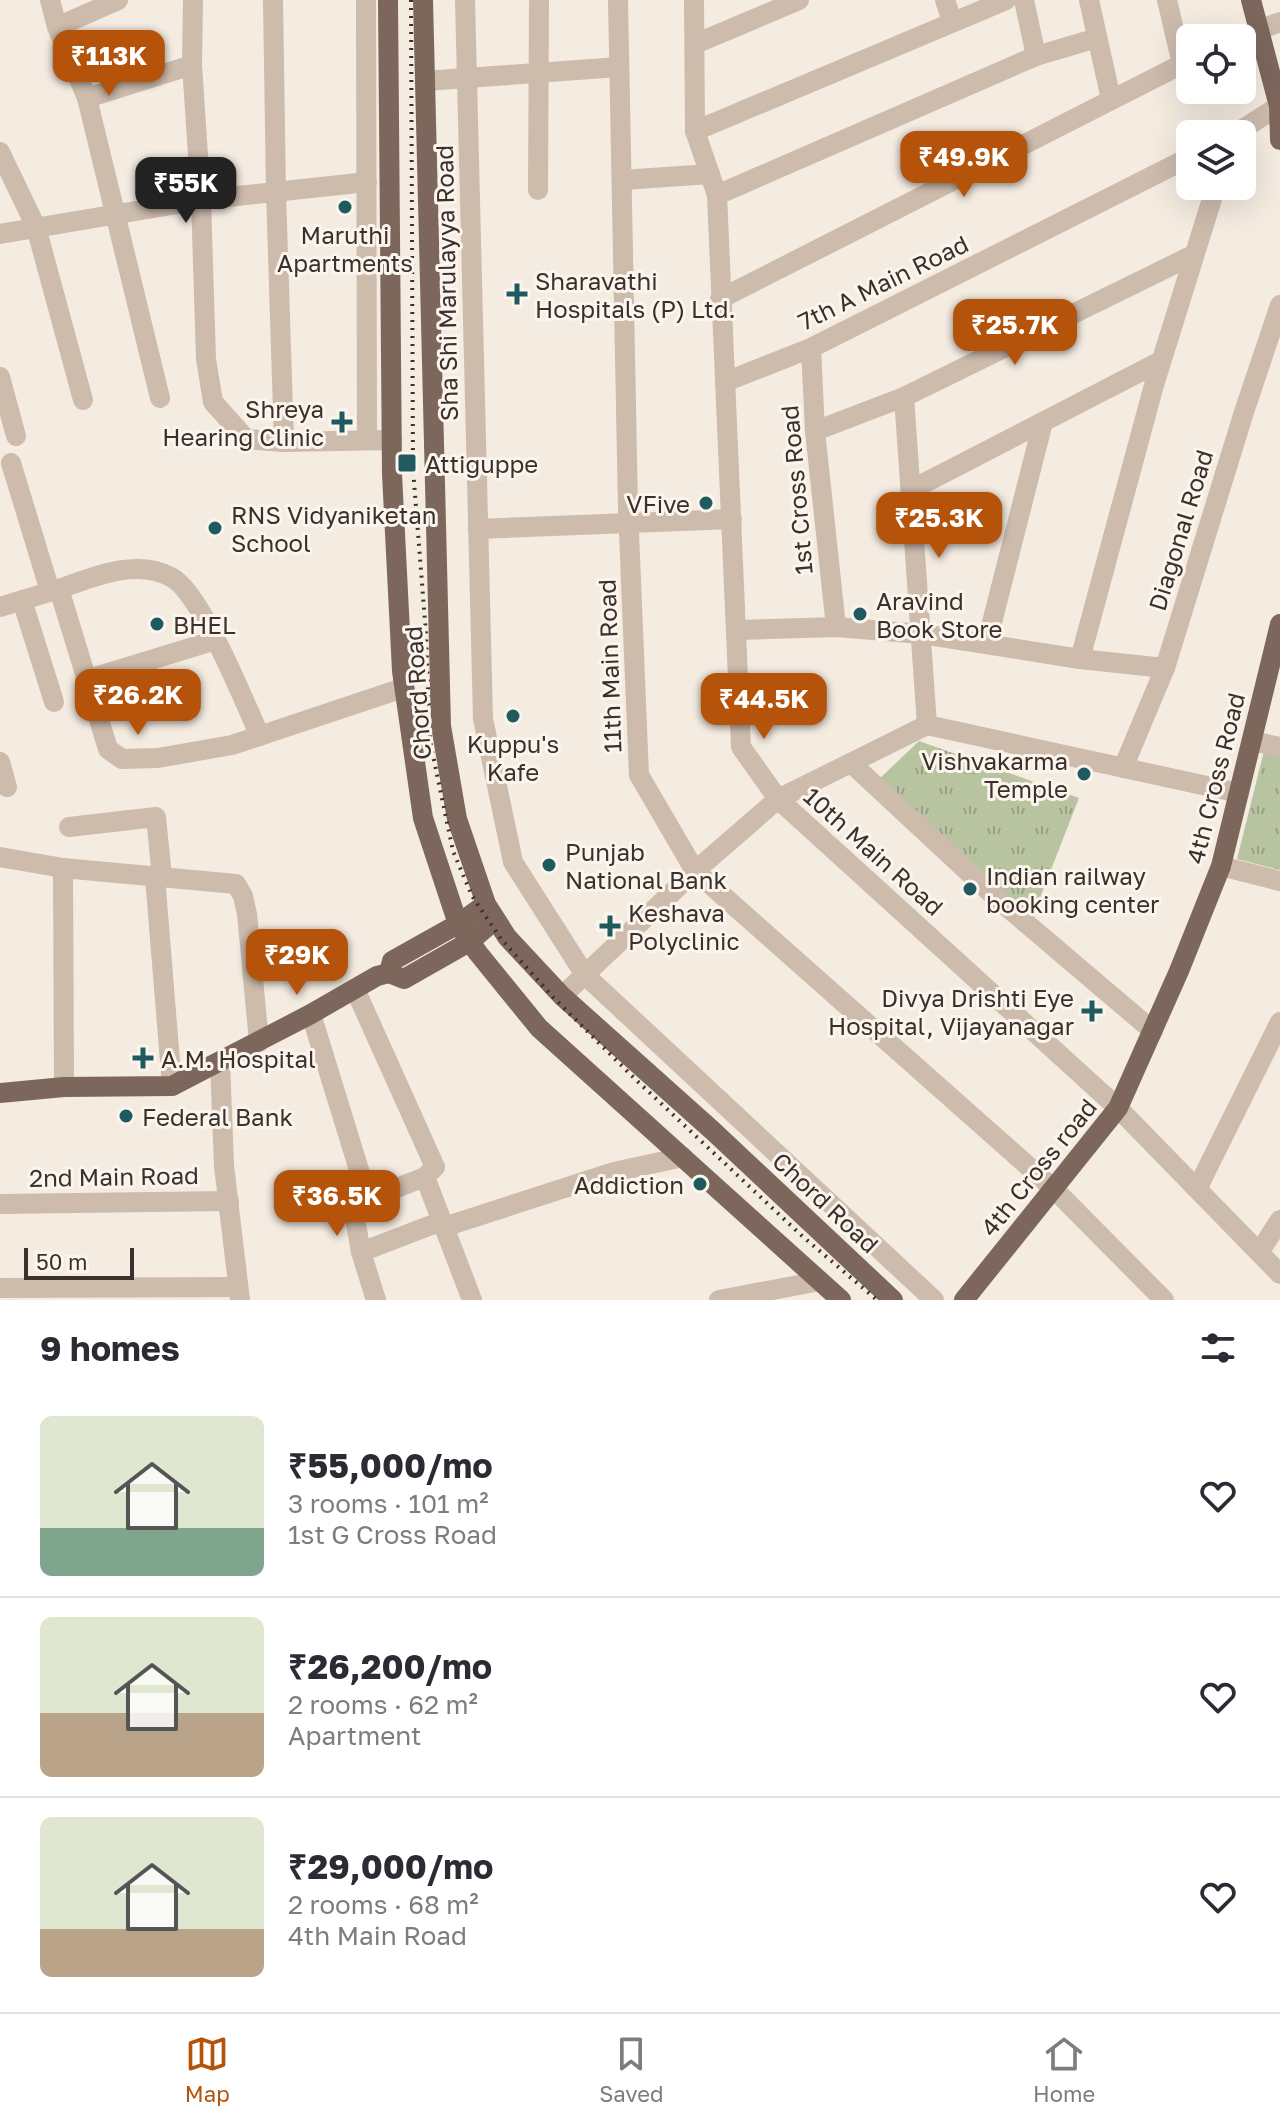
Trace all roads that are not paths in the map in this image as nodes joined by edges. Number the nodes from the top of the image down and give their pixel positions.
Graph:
1 (50, 0) edge
2 (118, 0) edge
3 (193, 0) edge
4 (273, 0) edge
5 (366, 0) edge
6 (388, 0) edge
7 (423, 0) edge
8 (465, 0) edge
9 (539, 0) edge
10 (618, 0) edge
11 (694, 0) edge
12 (799, 0) edge
13 (945, 0) edge
14 (1006, 0) edge
15 (1024, 0) edge
16 (1089, 0) edge
17 (1167, 0) edge
18 (1251, 0) edge
19 (764, 7) edge
20 (952, 21) junction
21 (1280, 22) edge
22 (57, 27) junction
23 (1176, 29) edge
24 (1258, 29) junction
25 (1097, 38) junction
26 (695, 44) junction
27 (1036, 56) junction
28 (192, 65) junction
29 (619, 67) junction
30 (1176, 67) edge
31 (540, 72) junction
32 (467, 77) junction
33 (425, 81) junction
34 (87, 98) junction
35 (1111, 99) junction
36 (1279, 106) edge
37 (1256, 121) edge
38 (695, 131) junction
39 (1280, 140) edge
40 (0, 152) edge
41 (1176, 164) edge
42 (710, 174) junction
43 (622, 180) junction
44 (367, 182) junction
45 (538, 190) dead end
46 (276, 192) junction
47 (717, 195) junction
48 (201, 200) junction
49 (1211, 200) edge
50 (115, 213) junction
51 (36, 227) junction
52 (0, 234) edge
53 (1193, 255) junction
54 (720, 299) junction
55 (1280, 305) edge
56 (811, 348) junction
57 (1161, 361) junction
58 (0, 377) edge
59 (725, 382) junction
60 (904, 397) junction
61 (160, 398) dead end
62 (83, 400) dead end
63 (1043, 422) junction
64 (815, 431) junction
65 (16, 436) dead end
66 (367, 440) junction
67 (392, 440) junction
68 (284, 442) junction
69 (11, 463) dead end
70 (911, 490) junction
71 (732, 519) junction
72 (628, 524) junction
73 (478, 529) junction
74 (54, 590) junction
75 (6, 601) edge
76 (1280, 624) edge
77 (836, 627) junction
78 (737, 630) junction
79 (922, 634) junction
80 (216, 640) junction
81 (987, 642) junction
82 (1080, 659) junction
83 (1165, 668) junction
84 (1274, 672) edge
85 (85, 680) junction
86 (403, 688) junction
87 (54, 702) dead end
88 (927, 725) junction
89 (260, 736) junction
90 (1252, 741) junction
91 (1280, 747) edge
92 (0, 762) edge
93 (851, 763) junction
94 (1123, 768) junction
95 (7, 787) dead end
96 (1239, 793) junction
97 (778, 799) junction
98 (69, 827) dead end
99 (0, 857) edge
100 (1221, 866) junction
101 (63, 868) junction
102 (695, 871) junction
103 (158, 877) junction
104 (1280, 881) edge
105 (491, 912) junction
106 (463, 933) junction
107 (1179, 971) joint
108 (585, 975) junction
109 (355, 989) junction
110 (562, 996) junction
111 (311, 1014) junction
112 (1280, 1022) edge
113 (1153, 1031) junction
114 (259, 1042) junction
115 (220, 1062) junction
116 (172, 1086) junction
117 (64, 1087) junction
118 (0, 1093) edge
119 (1118, 1108) junction
120 (683, 1157) junction
121 (425, 1177) junction
122 (1198, 1187) junction
123 (1054, 1189) junction
124 (368, 1199) junction
125 (229, 1201) junction
126 (0, 1204) edge
127 (1280, 1220) edge
128 (443, 1224) junction
129 (1260, 1251) junction
130 (361, 1252) junction
131 (1280, 1274) edge
132 (820, 1281) junction
133 (0, 1288) edge
134 (239, 1294) edge
135 (376, 1300) edge
136 (472, 1300) edge
137 (719, 1300) edge
138 (841, 1300) edge
139 (893, 1300) edge
140 (934, 1300) edge
141 (964, 1300) edge
142 (1164, 1300) edge

1 - 22 street
2 - 22 street
3 - 28 street
4 - 46 street
5 - 44 street
6 - 67 main road, Chord Road
7 - 33 main road, Chord Road
8 - 32 street, Sha Shi Marulayya Road
9 - 31 street
10 - 29 street, 11th Main Road
11 - 26 street, 10th Main Road
12 - 19 street
13 - 20 street
14 - 20 street
15 - 27 street
16 - 25 street
17 - 23 street
18 - 24 main road
19 - 26 street
20 - 38 street
21 - 24 street
22 - 34 street
24 - 36 main road
25 - 27 street
25 - 35 street
26 - 38 street, 10th Main Road
27 - 47 street
28 - 34 street
28 - 48 street
29 - 31 street
29 - 43 street, 11th Main Road
30 - 35 street
31 - 32 street
31 - 45 street
32 - 33 street
32 - 73 street, Sha Shi Marulayya Road
33 - 105 main road, Chord Road
34 - 50 street
35 - 54 street
36 - 37 street
36 - 39 main road
38 - 42 street, 10th Main Road
40 - 51 street
41 - 56 street, 7th A Main Road
42 - 43 street
42 - 47 street, 10th Main Road
43 - 72 street, 11th Main Road
44 - 46 street
44 - 66 street
46 - 48 street
46 - 68 street
47 - 54 street, 10th Main Road
48 - 50 street
48 - 68 street
49 - 53 street
50 - 51 street
50 - 61 street
51 - 52 street
51 - 62 street
53 - 57 street
53 - 60 street
54 - 59 street, 10th Main Road
55 - 83 street, Diagonal Road
56 - 59 street, 7th A Main Road
56 - 64 street, 1st Cross Road
57 - 63 street
57 - 82 street
58 - 65 street
59 - 71 street, 10th Main Road
60 - 64 street
60 - 70 street
63 - 70 street
63 - 81 street
64 - 77 street, 1st Cross Road
66 - 67 street
66 - 68 street
67 - 86 main road, Chord Road
69 - 74 street
70 - 79 street
71 - 72 street
71 - 78 street, 10th Main Road
72 - 73 street
72 - 102 street, 11th Main Road
73 - 108 street, Sha Shi Marulayya Road
74 - 75 street
74 - 80 street
74 - 85 street
75 - 87 street
76 - 84 main road, 4th Cross Road
77 - 78 street
77 - 79 street
78 - 97 street, 10th Main Road
79 - 81 street
79 - 88 street
80 - 85 street
80 - 89 street
81 - 82 street
82 - 83 street
83 - 94 street, Diagonal Road
84 - 90 main road, 4th Cross Road
85 - 89 street
86 - 89 street
86 - 106 main road, Chord Road
88 - 93 street
88 - 94 street
90 - 91 street
90 - 96 main road, 4th Cross Road
92 - 95 street
93 - 97 street
93 - 113 street
94 - 96 street
96 - 100 main road, 4th Cross Road
97 - 102 street
97 - 119 street, 10th Main Road
98 - 103 street
99 - 101 street
100 - 104 street
100 - 107 main road, 4th Cross Road
101 - 103 street
101 - 117 street
102 - 108 street
102 - 123 street, 11th Main Road
103 - 114 street
103 - 116 street
105 - 106 main road
105 - 110 main road, Chord Road
106 - 109 main road
106 - 120 main road, Chord Road
107 - 113 main road, 4th Cross road
108 - 110 street
108 - 140 street, Sha Shi Marulayya Road
109 - 111 main road
109 - 121 street
110 - 139 main road, Chord Road
111 - 114 main road
111 - 124 street
112 - 122 street
113 - 119 main road, 4th Cross road
114 - 115 main road
115 - 116 main road
115 - 125 street
116 - 117 main road
117 - 118 main road
119 - 122 street, 10th Main Road
119 - 123 main road, 4th Cross road
120 - 128 street
120 - 132 main road, Chord Road
121 - 124 street
121 - 128 street
122 - 129 street, 10th Main Road
123 - 141 main road, 4th Cross road
123 - 142 street, 11th Main Road
124 - 130 street
125 - 126 street, 2nd Main Road
125 - 134 street
127 - 129 street
128 - 130 street
128 - 136 street
129 - 131 street, 10th Main Road
130 - 135 street
132 - 137 street
132 - 138 main road, Chord Road
133 - 134 street

